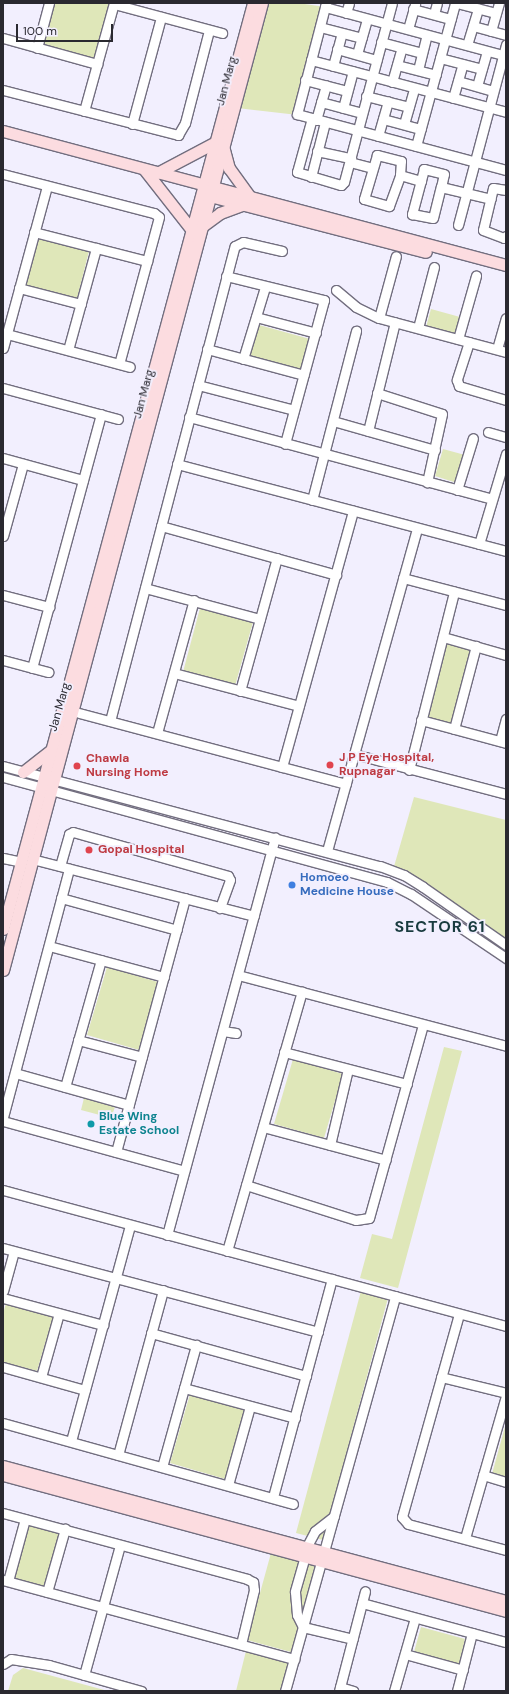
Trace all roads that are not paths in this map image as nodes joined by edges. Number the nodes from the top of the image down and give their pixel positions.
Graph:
1 (49, 3) edge
2 (253, 3) edge
3 (262, 3) edge
4 (349, 3) edge
5 (390, 3) edge
6 (437, 3) edge
7 (456, 3) edge
8 (499, 3) edge
9 (114, 4) edge
10 (326, 5) edge
11 (414, 6) edge
12 (478, 8) junction
13 (346, 13) junction
14 (496, 13) junction
15 (434, 14) junction
16 (162, 17) junction
17 (367, 18) junction
18 (451, 19) junction
19 (386, 24) junction
20 (473, 26) junction
21 (320, 27) junction
22 (408, 29) junction
23 (209, 30) junction
24 (491, 31) junction
25 (222, 33) dead end
26 (342, 33) junction
27 (427, 35) junction
28 (506, 35) edge
29 (3, 38) edge
30 (362, 38) junction
31 (445, 40) junction
32 (381, 42) junction
33 (506, 44) edge
34 (468, 46) junction
35 (37, 48) junction
36 (402, 48) junction
37 (337, 49) junction
38 (487, 51) junction
39 (422, 53) junction
40 (357, 54) junction
41 (504, 55) edge
42 (440, 58) junction
43 (311, 60) junction
44 (376, 60) junction
45 (97, 64) junction
46 (463, 64) junction
47 (397, 65) junction
48 (333, 66) junction
49 (482, 69) junction
50 (418, 70) junction
51 (353, 71) junction
52 (436, 75) junction
53 (502, 75) edge
54 (372, 76) junction
55 (305, 80) junction
56 (458, 81) junction
57 (392, 82) junction
58 (326, 85) junction
59 (478, 86) junction
60 (414, 88) junction
61 (3, 90) edge
62 (493, 90) junction
63 (348, 91) junction
64 (431, 92) junction
65 (366, 96) junction
66 (453, 98) junction
67 (388, 101) junction
68 (321, 102) junction
69 (409, 107) junction
70 (343, 108) junction
71 (488, 108) junction
72 (84, 112) junction
73 (506, 112) edge
74 (362, 113) junction
75 (383, 118) junction
76 (318, 120) junction
77 (132, 124) junction
78 (404, 124) junction
79 (421, 129) junction
80 (357, 130) junction
81 (3, 131) edge
82 (378, 136) junction
83 (219, 144) junction
84 (416, 146) junction
85 (317, 151) junction
86 (350, 160) junction
87 (475, 162) junction
88 (372, 168) junction
89 (144, 169) junction
90 (506, 170) edge
91 (157, 173) junction
92 (3, 174) edge
93 (400, 175) junction
94 (310, 177) junction
95 (421, 181) junction
96 (47, 186) junction
97 (441, 187) junction
98 (206, 190) junction
99 (506, 190) edge
100 (466, 193) junction
101 (491, 199) junction
102 (247, 201) junction
103 (458, 225) dead end
104 (196, 228) junction
105 (34, 232) junction
106 (506, 236) edge
107 (96, 248) junction
108 (282, 251) dead end
109 (396, 256) dead end
110 (147, 261) junction
111 (506, 265) edge
112 (434, 267) dead end
113 (506, 272) edge
114 (226, 276) junction
115 (476, 276) dead end
116 (265, 287) junction
117 (19, 288) junction
118 (336, 290) dead end
119 (81, 304) junction
120 (256, 317) junction
121 (379, 318) junction
122 (506, 318) edge
123 (395, 322) junction
124 (418, 328) junction
125 (356, 331) dead end
126 (7, 334) junction
127 (316, 334) junction
128 (458, 339) junction
129 (469, 342) junction
130 (3, 348) edge
131 (207, 349) junction
132 (497, 349) junction
133 (68, 350) junction
134 (506, 352) edge
135 (243, 359) junction
136 (119, 364) junction
137 (130, 367) dead end
138 (304, 375) junction
139 (198, 385) junction
140 (3, 388) edge
141 (378, 394) junction
142 (506, 400) edge
143 (294, 410) junction
144 (101, 414) junction
145 (189, 417) junction
146 (118, 419) dead end
147 (333, 421) junction
148 (368, 431) junction
149 (488, 432) dead end
150 (506, 437) edge
151 (473, 438) dead end
152 (285, 444) junction
153 (435, 450) junction
154 (324, 454) junction
155 (506, 454) edge
156 (3, 458) edge
157 (22, 464) junction
158 (177, 464) junction
159 (83, 480) junction
160 (427, 482) junction
161 (457, 490) junction
162 (492, 499) junction
163 (312, 500) junction
164 (353, 511) junction
165 (5, 524) edge
166 (161, 526) junction
167 (417, 528) junction
168 (3, 536) edge
169 (479, 544) junction
170 (506, 551) edge
171 (277, 558) junction
172 (336, 575) junction
173 (404, 578) junction
174 (145, 588) junction
175 (454, 592) junction
176 (3, 595) edge
177 (194, 600) junction
178 (506, 605) edge
179 (49, 607) junction
180 (260, 618) junction
181 (443, 637) junction
182 (476, 646) junction
183 (506, 655) edge
184 (3, 660) edge
185 (32, 668) junction
186 (48, 672) dead end
187 (174, 673) junction
188 (240, 691) junction
189 (299, 706) junction
190 (79, 713) dead end
191 (421, 720) junction
192 (506, 720) edge
193 (110, 721) junction
194 (454, 729) junction
195 (157, 733) junction
196 (503, 742) edge
197 (51, 750) junction
198 (354, 754) junction
199 (3, 766) edge
200 (282, 767) junction
201 (409, 770) junction
202 (23, 772) junction
203 (3, 777) edge
204 (47, 784) junction
205 (346, 784) junction
206 (506, 794) edge
207 (274, 837) junction
208 (271, 852) junction
209 (327, 852) junction
210 (3, 858) edge
211 (32, 859) junction
212 (22, 862) junction
213 (60, 866) junction
214 (69, 869) junction
215 (61, 898) junction
216 (185, 898) junction
217 (443, 901) junction
218 (220, 908) junction
219 (436, 910) junction
220 (254, 916) junction
221 (3, 930) edge
222 (177, 930) junction
223 (506, 944) edge
224 (49, 946) junction
225 (506, 958) edge
226 (101, 960) junction
227 (3, 970) edge
228 (238, 975) junction
229 (164, 977) junction
230 (302, 992) junction
231 (423, 1025) junction
232 (223, 1031) junction
233 (236, 1033) dead end
234 (78, 1040) junction
235 (506, 1046) edge
236 (284, 1052) junction
237 (142, 1057) junction
238 (348, 1069) junction
239 (15, 1073) junction
240 (407, 1084) junction
241 (65, 1087) junction
242 (129, 1106) junction
243 (3, 1117) edge
244 (3, 1122) edge
245 (263, 1127) junction
246 (330, 1145) junction
247 (116, 1152) junction
248 (386, 1160) junction
249 (184, 1171) junction
250 (246, 1186) junction
251 (3, 1190) edge
252 (130, 1225) junction
253 (167, 1235) junction
254 (3, 1248) edge
255 (14, 1251) junction
256 (227, 1251) junction
257 (116, 1278) junction
258 (332, 1279) junction
259 (163, 1290) junction
260 (3, 1291) edge
261 (395, 1296) junction
262 (3, 1298) edge
263 (59, 1313) junction
264 (459, 1314) junction
265 (103, 1325) junction
266 (506, 1326) edge
267 (318, 1332) junction
268 (151, 1333) junction
269 (196, 1345) junction
270 (3, 1367) edge
271 (306, 1376) junction
272 (441, 1377) junction
273 (41, 1378) junction
274 (184, 1388) junction
275 (85, 1390) junction
276 (506, 1395) edge
277 (250, 1406) junction
278 (295, 1418) junction
279 (3, 1423) edge
280 (71, 1441) junction
281 (118, 1455) junction
282 (3, 1466) edge
283 (162, 1467) junction
284 (3, 1475) edge
285 (483, 1475) junction
286 (506, 1482) edge
287 (228, 1485) junction
288 (274, 1497) junction
289 (293, 1504) dead end
290 (3, 1512) edge
291 (334, 1516) junction
292 (25, 1519) junction
293 (65, 1529) junction
294 (465, 1538) junction
295 (120, 1545) junction
296 (506, 1550) edge
297 (305, 1552) junction
298 (323, 1557) junction
299 (6, 1581) edge
300 (366, 1591) dead end
301 (48, 1592) junction
302 (506, 1601) edge
303 (362, 1603) junction
304 (103, 1608) junction
305 (506, 1611) edge
306 (416, 1618) junction
307 (303, 1627) junction
308 (472, 1633) junction
309 (353, 1639) junction
310 (506, 1642) edge
311 (241, 1644) junction
312 (405, 1654) junction
313 (294, 1659) junction
314 (3, 1664) edge
315 (463, 1670) junction
316 (84, 1675) junction
317 (339, 1689) edge
318 (141, 1691) edge
319 (285, 1691) edge
320 (353, 1691) edge
321 (394, 1691) edge
322 (457, 1691) edge

1 - 35 street
2 - 83 main road
3 - 83 main road, Jan Marg
4 - 13 street
5 - 19 street
6 - 15 street
7 - 12 street
7 - 18 street
8 - 14 street
9 - 16 street
9 - 45 street
10 - 13 street
10 - 21 street
11 - 15 street
11 - 22 street
12 - 14 street
12 - 20 street
13 - 17 street
14 - 24 street
15 - 18 street
16 - 23 street
16 - 77 street
17 - 19 street
17 - 30 street
18 - 31 street
19 - 22 street
19 - 32 street
20 - 24 street
20 - 34 street
21 - 26 street
21 - 43 street
22 - 27 street
23 - 25 street
23 - 77 street
24 - 28 street
26 - 30 street
26 - 37 street
27 - 31 street
27 - 39 street
29 - 35 street
30 - 40 street
31 - 34 street
31 - 42 street
32 - 36 street
32 - 44 street
33 - 41 street
34 - 38 street
35 - 45 street
36 - 39 street
36 - 47 street
37 - 40 street
37 - 48 street
38 - 41 street
38 - 49 street
39 - 50 street
40 - 44 street
41 - 53 street
42 - 46 street
42 - 52 street
43 - 48 street
43 - 55 street
44 - 54 street
45 - 72 street
46 - 49 street
46 - 56 street
47 - 50 street
47 - 57 street
48 - 51 street
49 - 59 street
50 - 52 street
51 - 54 street
51 - 63 street
52 - 64 street
53 - 62 street
54 - 57 street
54 - 65 street
55 - 58 street
55 - 76 street
56 - 59 street
56 - 66 street
57 - 60 street
58 - 63 street
58 - 68 street
59 - 62 street
60 - 64 street
60 - 69 street
61 - 72 street
62 - 71 street
63 - 70 street
64 - 66 street
64 - 79 street
65 - 67 street
65 - 74 street
66 - 71 street
67 - 69 street
67 - 75 street
68 - 70 street
68 - 76 street
69 - 78 street
70 - 74 street
71 - 73 street
71 - 87 street
72 - 77 street
74 - 80 street
75 - 78 street
75 - 82 street
76 - 80 street
76 - 85 street
76 - 94 street
78 - 79 street
79 - 84 street
80 - 82 street
80 - 86 street
81 - 89 main road
82 - 84 street
83 - 91 main road
83 - 98 main road, Jan Marg
83 - 102 main road
84 - 87 street
85 - 86 street
85 - 94 street
86 - 88 street
86 - 94 street
87 - 90 street
87 - 100 street
88 - 93 street
88 - 93 street
89 - 91 main road
89 - 104 main road
91 - 98 main road
92 - 96 street
93 - 95 street
95 - 97 street
95 - 97 street
96 - 105 street
96 - 110 street
97 - 100 street
98 - 102 main road
98 - 104 main road, Jan Marg
99 - 101 street
100 - 101 street
100 - 103 street
101 - 106 street
102 - 104 main road
102 - 111 main road
102 - 113 main road
104 - 197 main road
104 - 204 main road, Jan Marg
105 - 107 street
105 - 117 street
107 - 110 street
107 - 119 street
108 - 114 street
109 - 121 street
110 - 136 street
112 - 124 street
114 - 116 street
114 - 131 street
115 - 128 street
116 - 120 street
116 - 127 street
117 - 119 street
117 - 126 street
118 - 121 street
119 - 133 street
120 - 127 street
120 - 135 street
121 - 123 street
122 - 132 street
123 - 124 street
123 - 141 street
124 - 128 street
125 - 147 street
126 - 130 street
126 - 133 street
127 - 138 street
128 - 129 street
129 - 132 street
129 - 142 street
131 - 135 street
131 - 139 street
132 - 134 street
133 - 136 street
135 - 138 street
136 - 137 street
138 - 143 street
139 - 143 street
139 - 145 street
140 - 144 street
141 - 148 street
141 - 153 street
143 - 152 street
144 - 146 street
144 - 159 street
145 - 152 street
145 - 158 street
147 - 148 street
147 - 154 street
148 - 153 street
149 - 150 street
151 - 161 street
152 - 154 street
153 - 160 street
154 - 160 street
154 - 163 street
155 - 162 street
156 - 157 street
157 - 159 street
157 - 165 street
158 - 163 street
158 - 166 street
159 - 179 street
160 - 161 street
161 - 162 street
162 - 169 street
163 - 164 street
164 - 167 street
164 - 172 street
165 - 168 street
166 - 171 street
166 - 174 street
167 - 169 street
167 - 173 street
169 - 170 street
171 - 172 street
171 - 180 street
172 - 189 street
173 - 175 street
173 - 198 street
174 - 177 street
174 - 193 street
175 - 178 street
175 - 181 street
176 - 179 street
177 - 180 street
177 - 187 street
179 - 185 street
180 - 188 street
181 - 182 street
181 - 191 street
182 - 183 street
182 - 194 street
184 - 185 street
185 - 186 street
187 - 188 street
187 - 195 street
188 - 189 street
189 - 200 street
190 - 193 street
191 - 194 street
191 - 201 street
192 - 196 street
193 - 195 street
194 - 196 street
195 - 200 street
197 - 202 main road
197 - 204 main road
198 - 201 street
198 - 205 street
199 - 202 street
200 - 205 street
201 - 206 street
202 - 204 street
203 - 204 street
204 - 207 street
204 - 208 street
204 - 211 main road
204 - 212 main road
205 - 209 street
207 - 208 street
207 - 209 street
208 - 219 street
208 - 220 street
209 - 217 street
210 - 212 street
211 - 213 street
211 - 227 main road
212 - 221 main road
213 - 214 street
213 - 218 street
214 - 215 street
214 - 216 street
215 - 222 street
215 - 224 street
216 - 218 street
216 - 222 street
217 - 219 street
217 - 223 street
218 - 220 street
219 - 225 street
220 - 228 street
222 - 229 street
224 - 226 street
224 - 239 street
226 - 229 street
226 - 234 street
228 - 230 street
228 - 232 street
229 - 237 street
230 - 231 street
230 - 236 street
231 - 235 street
231 - 240 street
232 - 233 street
232 - 249 street
234 - 237 street
234 - 241 street
236 - 238 street
236 - 245 street
237 - 242 street
238 - 240 street
238 - 246 street
239 - 241 street
239 - 243 street
240 - 248 street
241 - 242 street
242 - 247 street
244 - 247 street
245 - 246 street
245 - 250 street
246 - 248 street
247 - 249 street
248 - 250 street
249 - 253 street
250 - 256 street
251 - 252 street
252 - 253 street
252 - 257 street
253 - 256 street
254 - 255 street
255 - 257 street
255 - 260 street
256 - 258 street
257 - 259 street
257 - 265 street
258 - 261 street
258 - 267 street
259 - 267 street
259 - 268 street
261 - 264 street
261 - 291 street
262 - 263 street
263 - 265 street
263 - 273 street
264 - 266 street
264 - 272 street
265 - 275 street
267 - 271 street
268 - 269 street
268 - 281 street
269 - 271 street
269 - 274 street
270 - 273 street
271 - 278 street
272 - 276 street
272 - 294 street
273 - 275 street
274 - 277 street
274 - 283 street
275 - 280 street
276 - 285 street
277 - 278 street
277 - 287 street
278 - 288 street
279 - 280 street
280 - 281 street
281 - 283 street
282 - 297 main road
283 - 287 street
284 - 297 main road
285 - 286 street
285 - 294 street
287 - 288 street
288 - 289 street
290 - 292 street
291 - 297 street
291 - 298 street
292 - 293 street
292 - 299 street
293 - 295 street
293 - 301 street
294 - 296 street
295 - 304 street
295 - 311 street
297 - 298 main road
297 - 307 street
298 - 302 main road
298 - 305 main road
298 - 307 street
299 - 301 street
300 - 303 street
301 - 304 street
303 - 306 street
303 - 309 street
304 - 311 street
304 - 316 street
306 - 308 street
306 - 312 street
307 - 309 street
307 - 313 street
308 - 310 street
308 - 315 street
309 - 317 street
311 - 313 street
312 - 315 street
312 - 321 street
313 - 319 street
314 - 316 street
315 - 322 street
316 - 318 street
317 - 320 street

